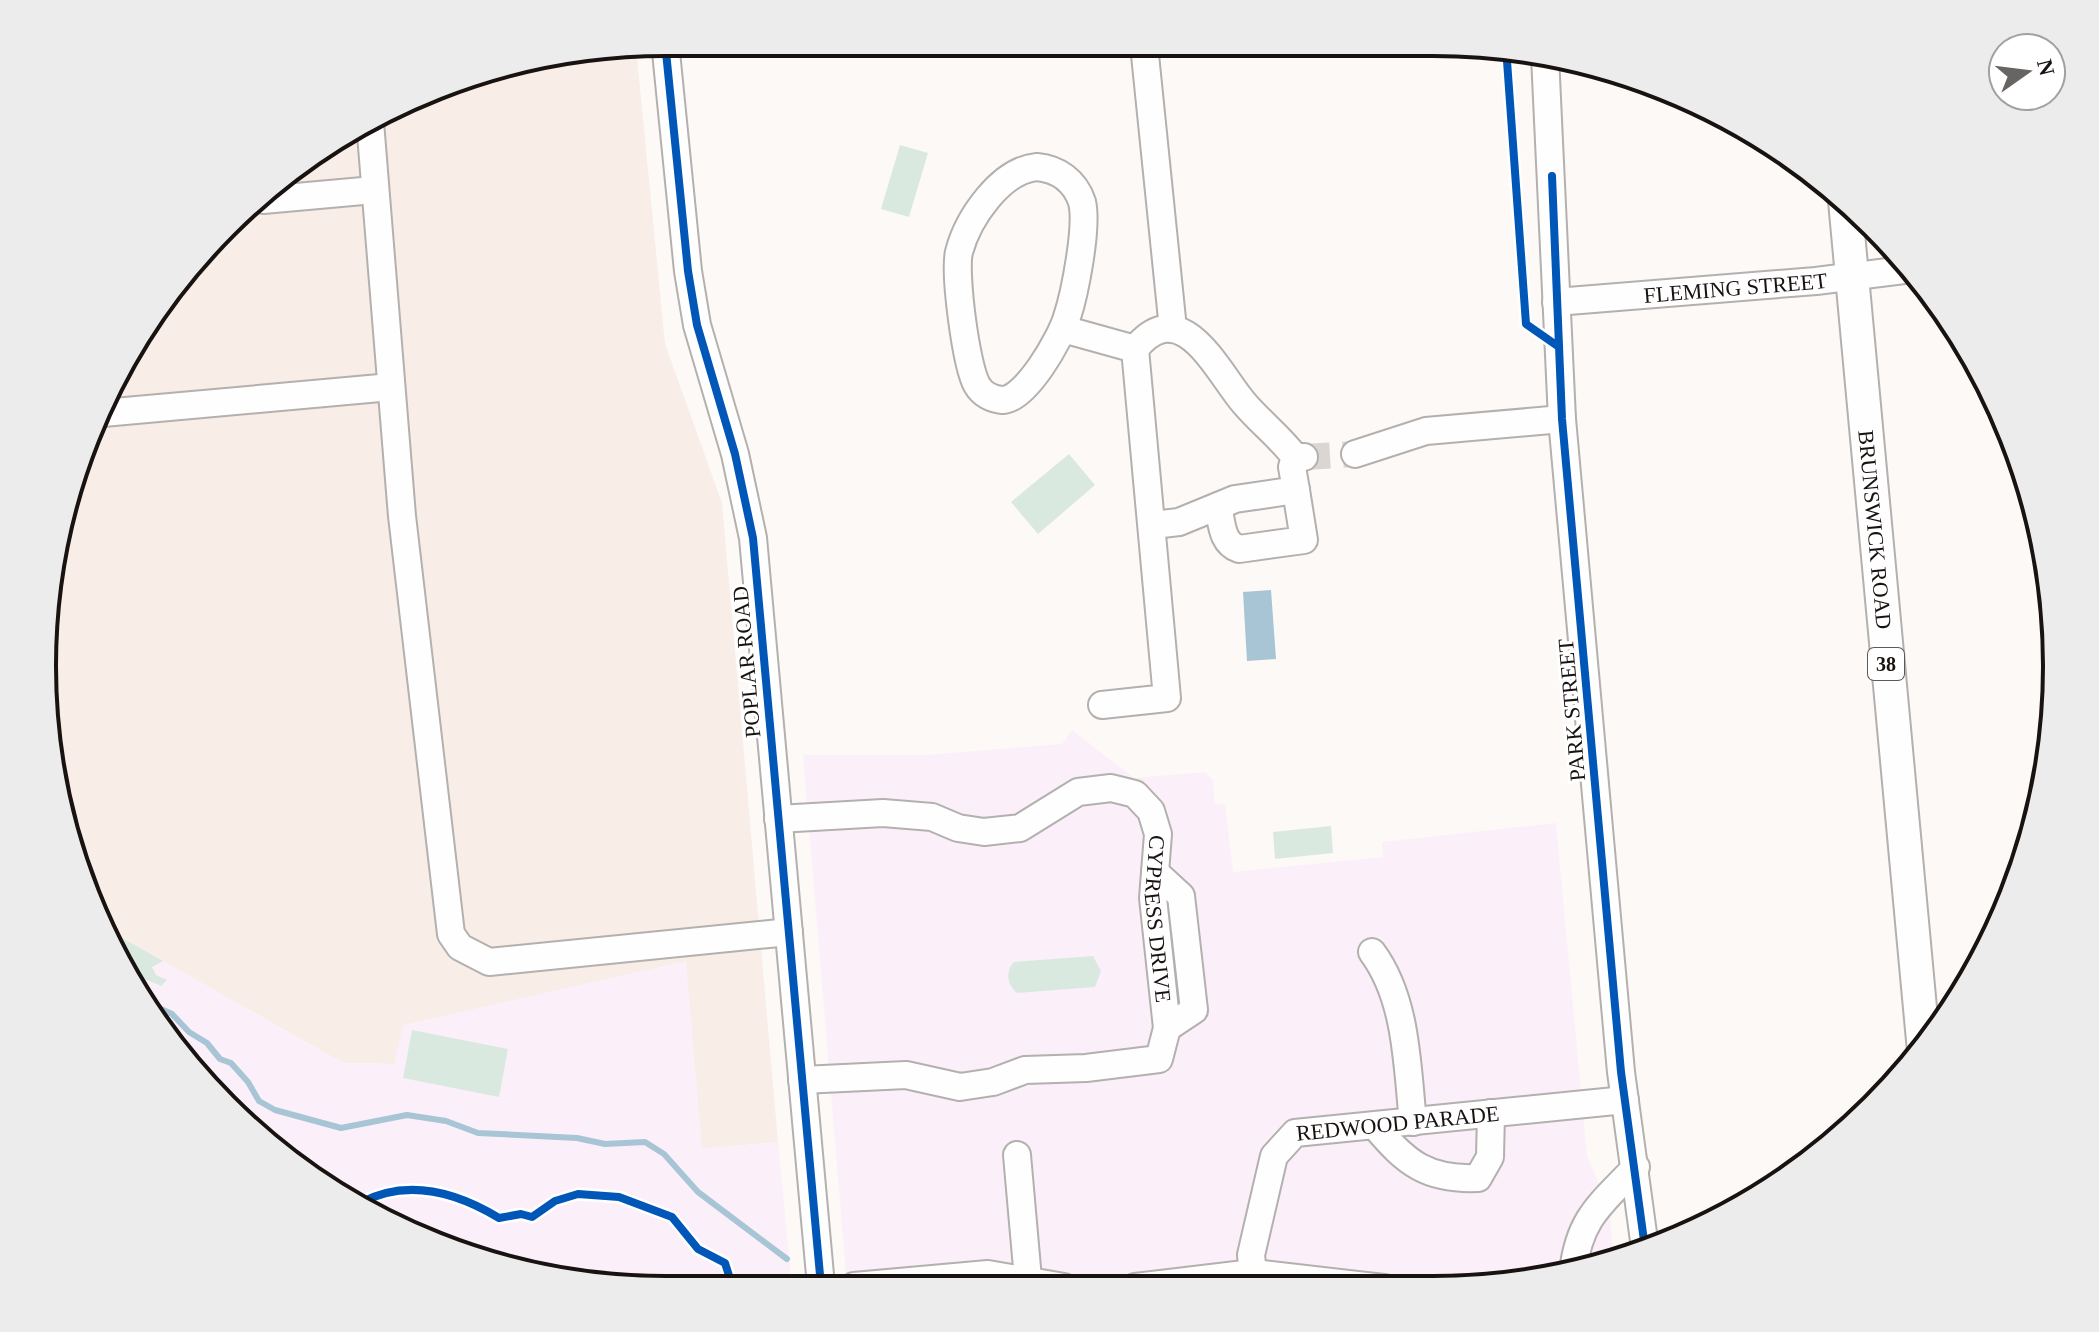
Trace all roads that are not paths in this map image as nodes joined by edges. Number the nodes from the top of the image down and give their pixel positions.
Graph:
1 (666, 56) edge
2 (1145, 56) edge
3 (1545, 67) edge
4 (371, 133) edge
5 (374, 190) junction
6 (274, 199) edge
7 (1847, 218) edge
8 (1897, 271) edge
9 (1852, 276) junction
10 (1556, 302) junction
11 (1063, 329) junction
12 (1173, 329) junction
13 (1135, 349) junction
14 (391, 387) junction
15 (112, 412) edge
16 (1562, 419) junction
17 (1355, 454) tunnel mouth
18 (1296, 490) junction
19 (1218, 506) junction
20 (1153, 525) junction
21 (1102, 705) dead end
22 (778, 819) junction
23 (789, 932) junction
24 (1372, 952) dead end
25 (1922, 1030) edge
26 (802, 1080) junction
27 (1625, 1100) junction
28 (1491, 1113) junction
29 (1413, 1122) junction
30 (1375, 1126) junction
31 (1017, 1155) dead end
32 (1636, 1167) junction
33 (1644, 1238) edge
34 (1574, 1259) edge
35 (1253, 1273) junction
36 (820, 1276) edge
37 (966, 1276) edge
38 (1004, 1276) edge
39 (1028, 1276) edge
40 (1228, 1276) edge
41 (1279, 1276) edge

1 - 22 street, POPLAR ROAD
2 - 12 street
3 - 10 street, PARK STREET
4 - 5 street
5 - 6 street
5 - 14 street
7 - 9 main road, BRUNSWICK ROAD / 38
8 - 9 street, FLEMING STREET
9 - 10 street, FLEMING STREET
9 - 25 main road, BRUNSWICK ROAD / 38
10 - 16 street, PARK STREET
11 - 11 street
11 - 13 street
12 - 13 street
12 - 18 street
13 - 20 street
14 - 15 street
14 - 23 street
16 - 17 street
16 - 27 street, PARK STREET
18 - 19 street
18 - 19 street
19 - 20 street
20 - 21 street
22 - 23 street, POPLAR ROAD
22 - 26 street, CYPRESS DRIVE
23 - 26 street, POPLAR ROAD
24 - 29 street
26 - 36 street, POPLAR ROAD
27 - 28 street, REDWOOD PARADE
27 - 32 street, PARK STREET
28 - 29 street, REDWOOD PARADE
28 - 30 street
29 - 30 street, REDWOOD PARADE
30 - 35 street, REDWOOD PARADE
31 - 39 street
32 - 33 street, PARK STREET
32 - 34 street
35 - 40 street
35 - 41 street
37 - 38 street

